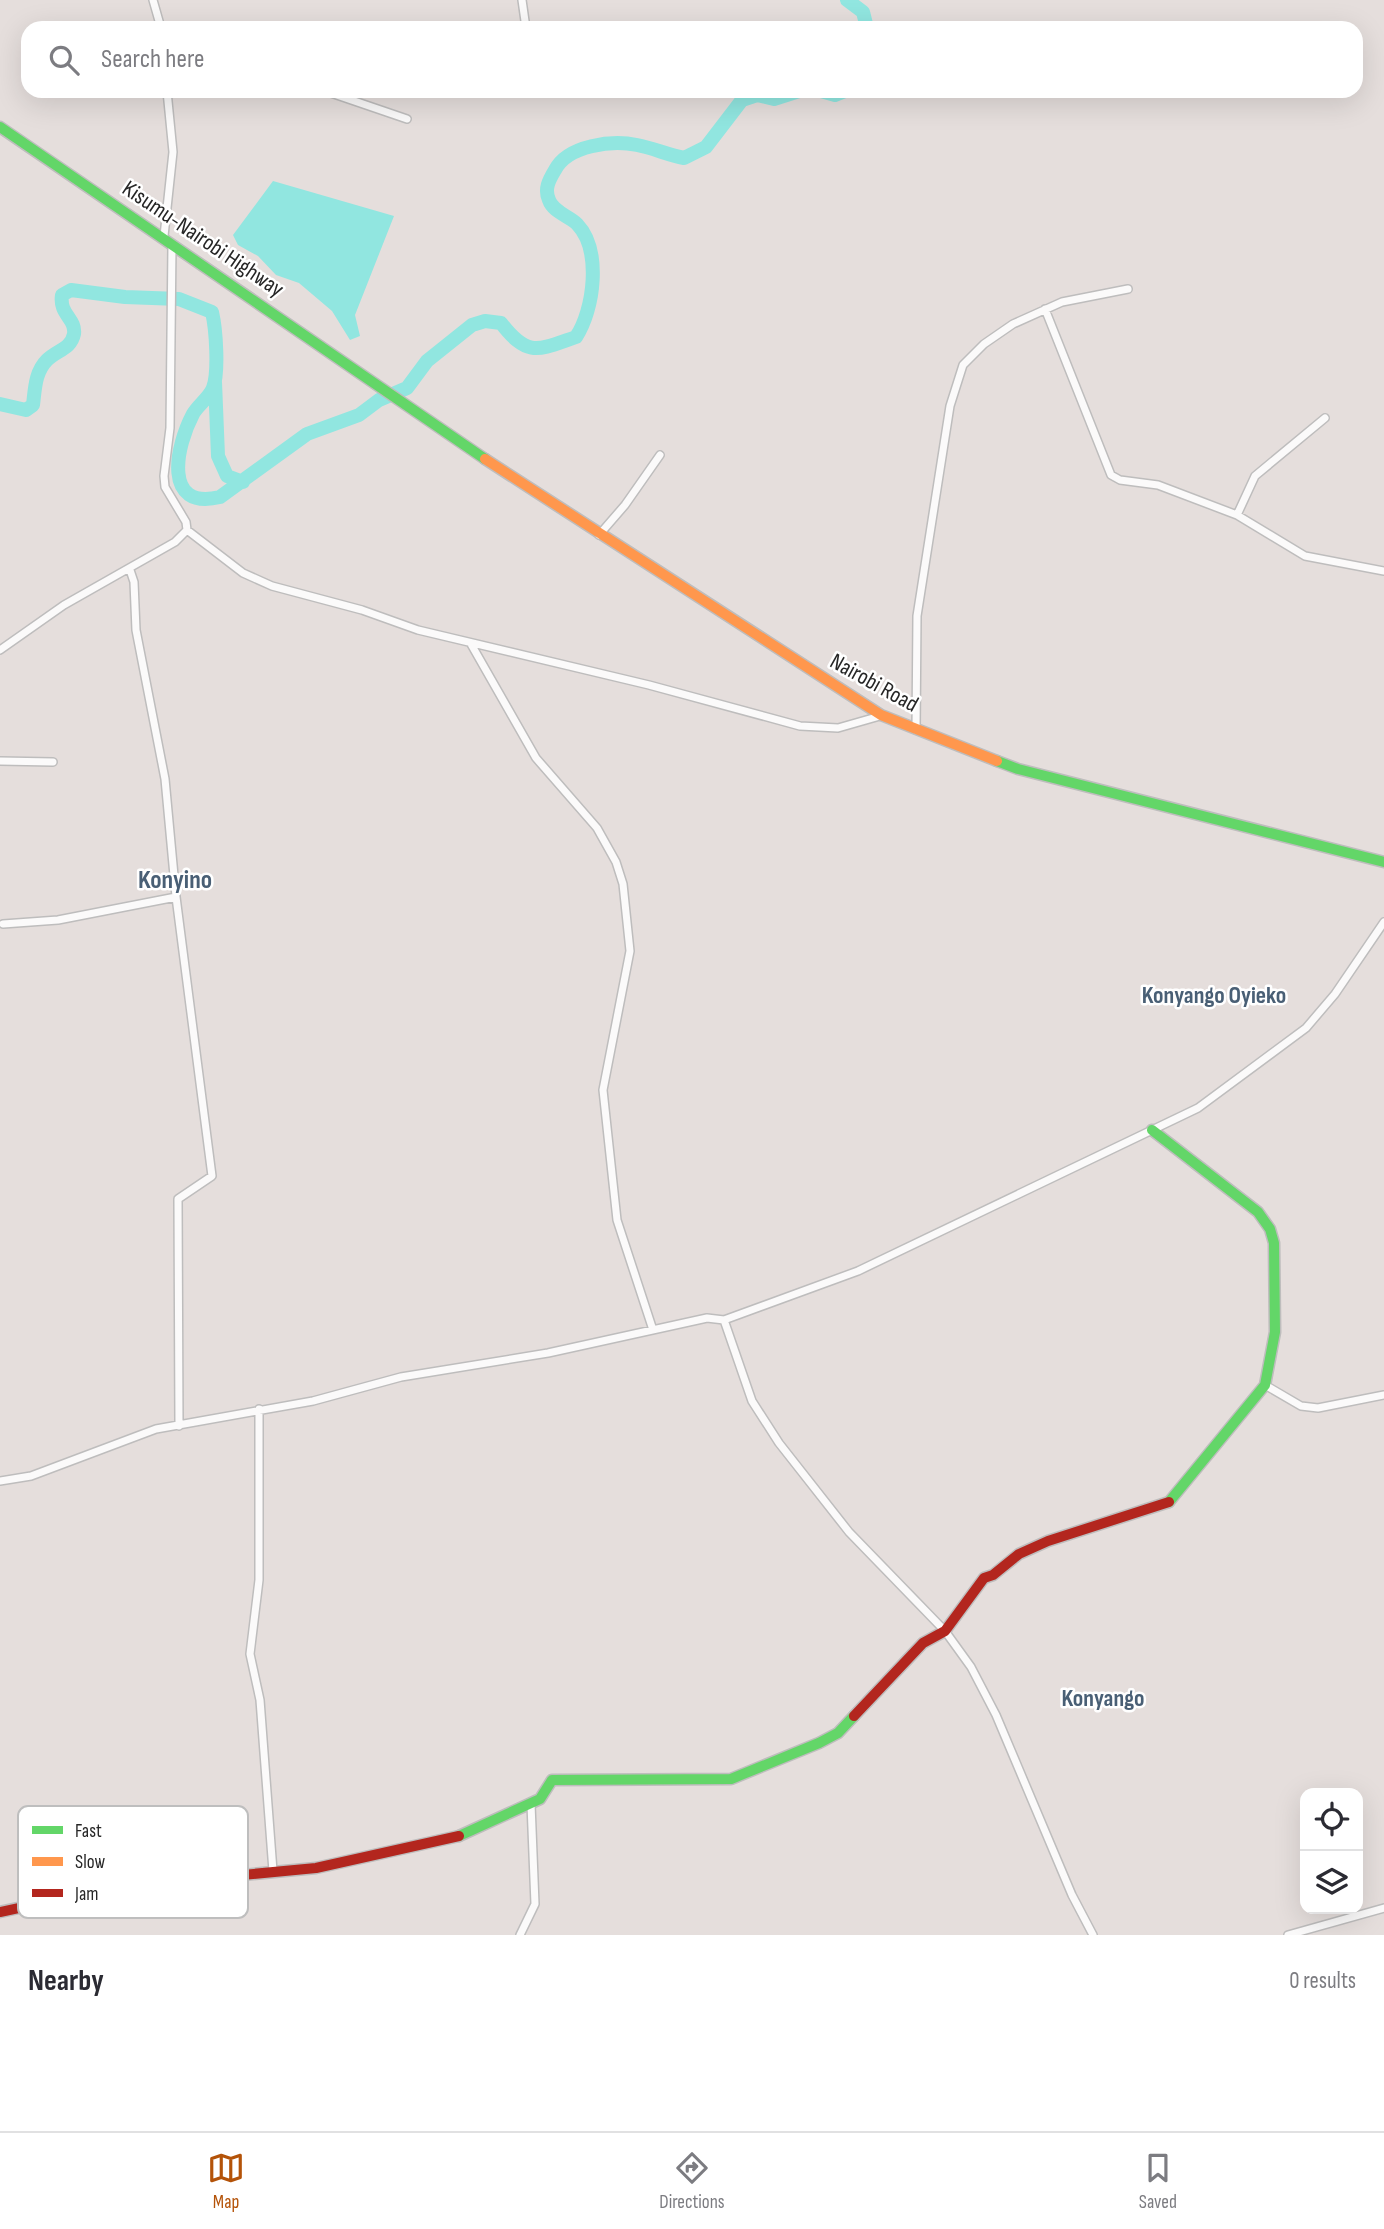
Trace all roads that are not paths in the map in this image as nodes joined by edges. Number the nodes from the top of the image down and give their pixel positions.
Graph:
1 (153, 0) edge
2 (522, 0) edge
3 (159, 21) edge
4 (525, 21) edge
5 (168, 98) edge
6 (346, 98) edge
7 (407, 119) dead end
8 (0, 127) edge
9 (168, 239) junction
10 (1128, 289) dead end
11 (1045, 309) junction
12 (408, 403) joint
13 (1325, 418) dead end
14 (660, 455) dead end
15 (1237, 515) junction
16 (187, 530) junction
17 (599, 535) junction
18 (130, 570) dead end
19 (1384, 571) edge
20 (471, 644) junction
21 (0, 650) edge
22 (881, 715) junction
23 (916, 730) junction
24 (0, 761) edge
25 (53, 762) dead end
26 (1384, 862) edge
27 (176, 897) junction
28 (1384, 922) edge
29 (3, 924) dead end
30 (1152, 1130) junction
31 (724, 1320) junction
32 (653, 1330) junction
33 (1265, 1385) junction
34 (1384, 1395) edge
35 (259, 1409) junction
36 (179, 1426) junction
37 (0, 1481) edge
38 (945, 1631) junction
39 (531, 1804) junction
40 (273, 1871) junction
41 (248, 1874) edge
42 (18, 1908) edge
43 (1384, 1908) edge
44 (0, 1912) edge
45 (520, 1935) edge
46 (1093, 1935) edge
47 (1288, 1935) edge

1 - 3 street
2 - 4 street
5 - 9 street
6 - 7 street
8 - 9 main road, Kisumu-Nairobi Highway
9 - 12 main road, Kisumu-Nairobi Highway
9 - 16 street
10 - 11 street
11 - 15 street
11 - 23 street
12 - 17 main road, Nairobi Road
13 - 15 street
14 - 17 street
15 - 19 street
16 - 20 street
16 - 21 street
17 - 22 main road, Nairobi Road
18 - 27 street
20 - 22 street
20 - 32 street
22 - 23 main road, Nairobi Road
23 - 26 main road, Nairobi Road
24 - 25 street
27 - 29 street
27 - 36 street
28 - 30 street
30 - 31 street
30 - 33 main road
31 - 32 street
31 - 38 street
32 - 35 street
33 - 34 street
33 - 38 main road
35 - 36 street
35 - 40 street
36 - 37 street
38 - 39 main road
38 - 46 street
39 - 40 main road
39 - 45 street
40 - 41 main road
42 - 44 main road
43 - 47 street

